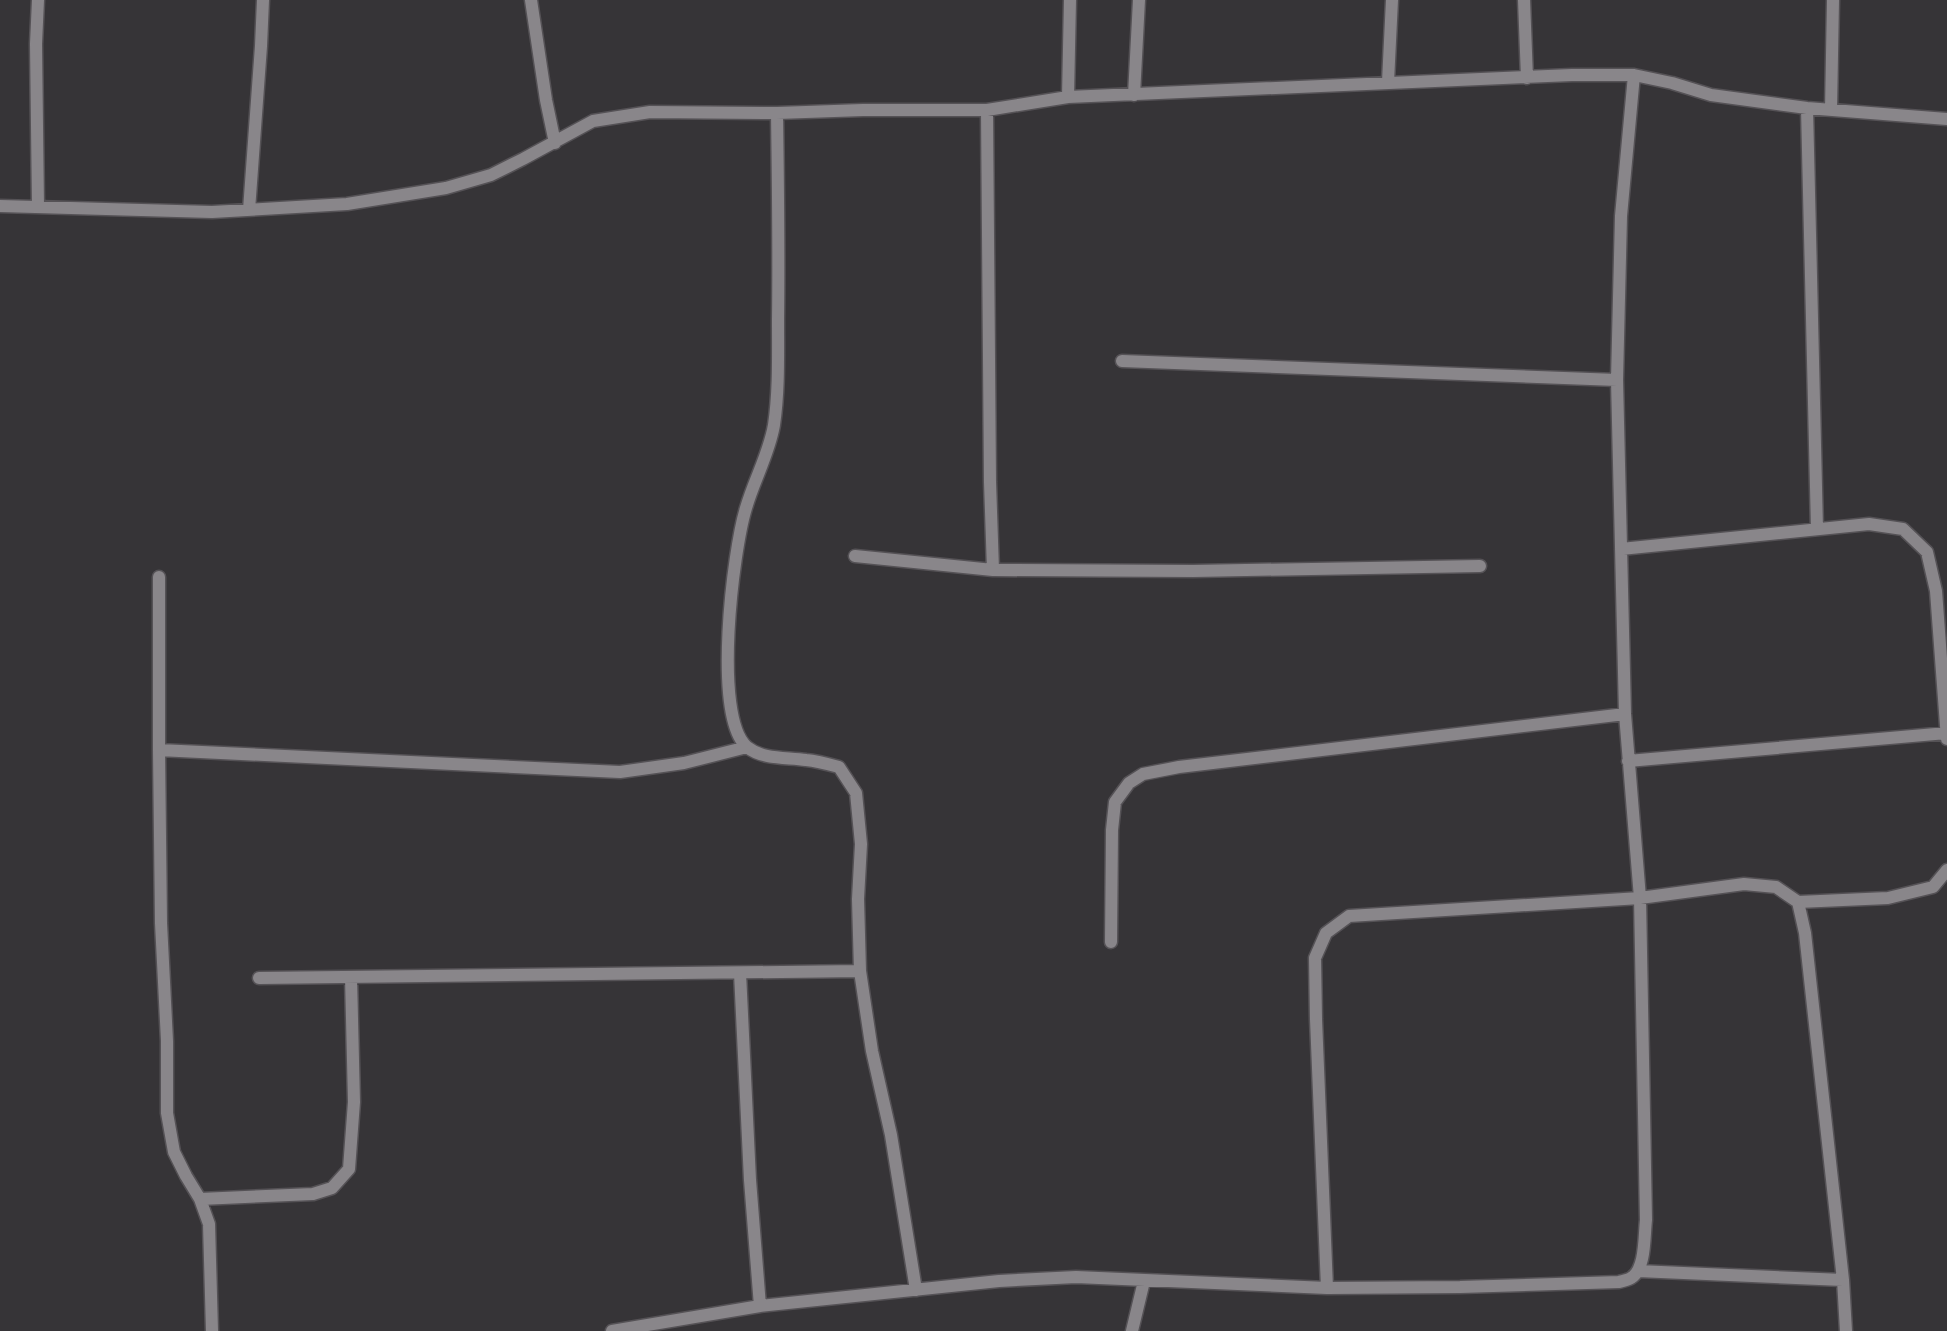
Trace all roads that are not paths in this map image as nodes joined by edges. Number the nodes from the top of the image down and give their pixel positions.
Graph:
1 (38, 0) edge
2 (263, 0) edge
3 (531, 0) edge
4 (1070, 0) edge
5 (1139, 0) edge
6 (1392, 0) edge
7 (1524, 0) edge
8 (1833, 0) edge
9 (1634, 75) junction
10 (1527, 78) junction
11 (1388, 82) junction
12 (1134, 95) junction
13 (1068, 97) junction
14 (1807, 108) junction
15 (987, 110) junction
16 (1831, 110) junction
17 (777, 112) junction
18 (1947, 119) edge
19 (555, 143) junction
20 (0, 206) edge
21 (38, 207) junction
22 (248, 210) junction
23 (1122, 361) dead end
24 (1617, 380) junction
25 (1816, 529) junction
26 (1621, 549) junction
27 (855, 556) dead end
28 (1480, 566) dead end
29 (993, 570) junction
30 (159, 577) dead end
31 (1625, 714) junction
32 (1947, 733) edge
33 (1947, 739) edge
34 (747, 746) junction
35 (159, 750) junction
36 (1628, 760) junction
37 (1947, 870) edge
38 (1640, 898) junction
39 (1798, 902) junction
40 (1110, 942) dead end
41 (860, 972) junction
42 (740, 973) junction
43 (351, 977) junction
44 (259, 978) dead end
45 (200, 1198) junction
46 (1638, 1270) junction
47 (1843, 1280) junction
48 (1144, 1281) junction
49 (1327, 1288) junction
50 (916, 1290) junction
51 (760, 1306) junction
52 (212, 1331) edge
53 (612, 1331) edge
54 (1132, 1331) edge
55 (1846, 1331) edge

1 - 21 street
2 - 22 street
3 - 19 street
4 - 13 street
5 - 12 street
6 - 11 street
7 - 10 street
8 - 16 street
9 - 10 street
9 - 14 street
9 - 24 street
10 - 11 street
11 - 12 street
12 - 13 street
13 - 15 street
14 - 16 street
14 - 25 street
15 - 17 street
15 - 29 street
16 - 18 street
17 - 19 street
17 - 34 street
19 - 22 street
20 - 21 street
21 - 22 street
23 - 24 street
24 - 26 street
25 - 26 street
25 - 32 street
26 - 31 street
27 - 29 street
28 - 29 street
30 - 35 street
31 - 36 street
31 - 40 street
32 - 33 street
32 - 36 street
34 - 35 street
34 - 41 street
35 - 45 street
36 - 38 street
37 - 39 street
38 - 39 street
38 - 46 street
38 - 49 street
39 - 47 street
41 - 42 street
41 - 50 street
42 - 43 street
42 - 51 street
43 - 44 street
43 - 45 street
45 - 52 street
46 - 47 street
46 - 49 street
47 - 55 street
48 - 49 street
48 - 50 street
48 - 54 street
50 - 51 street
51 - 53 street

